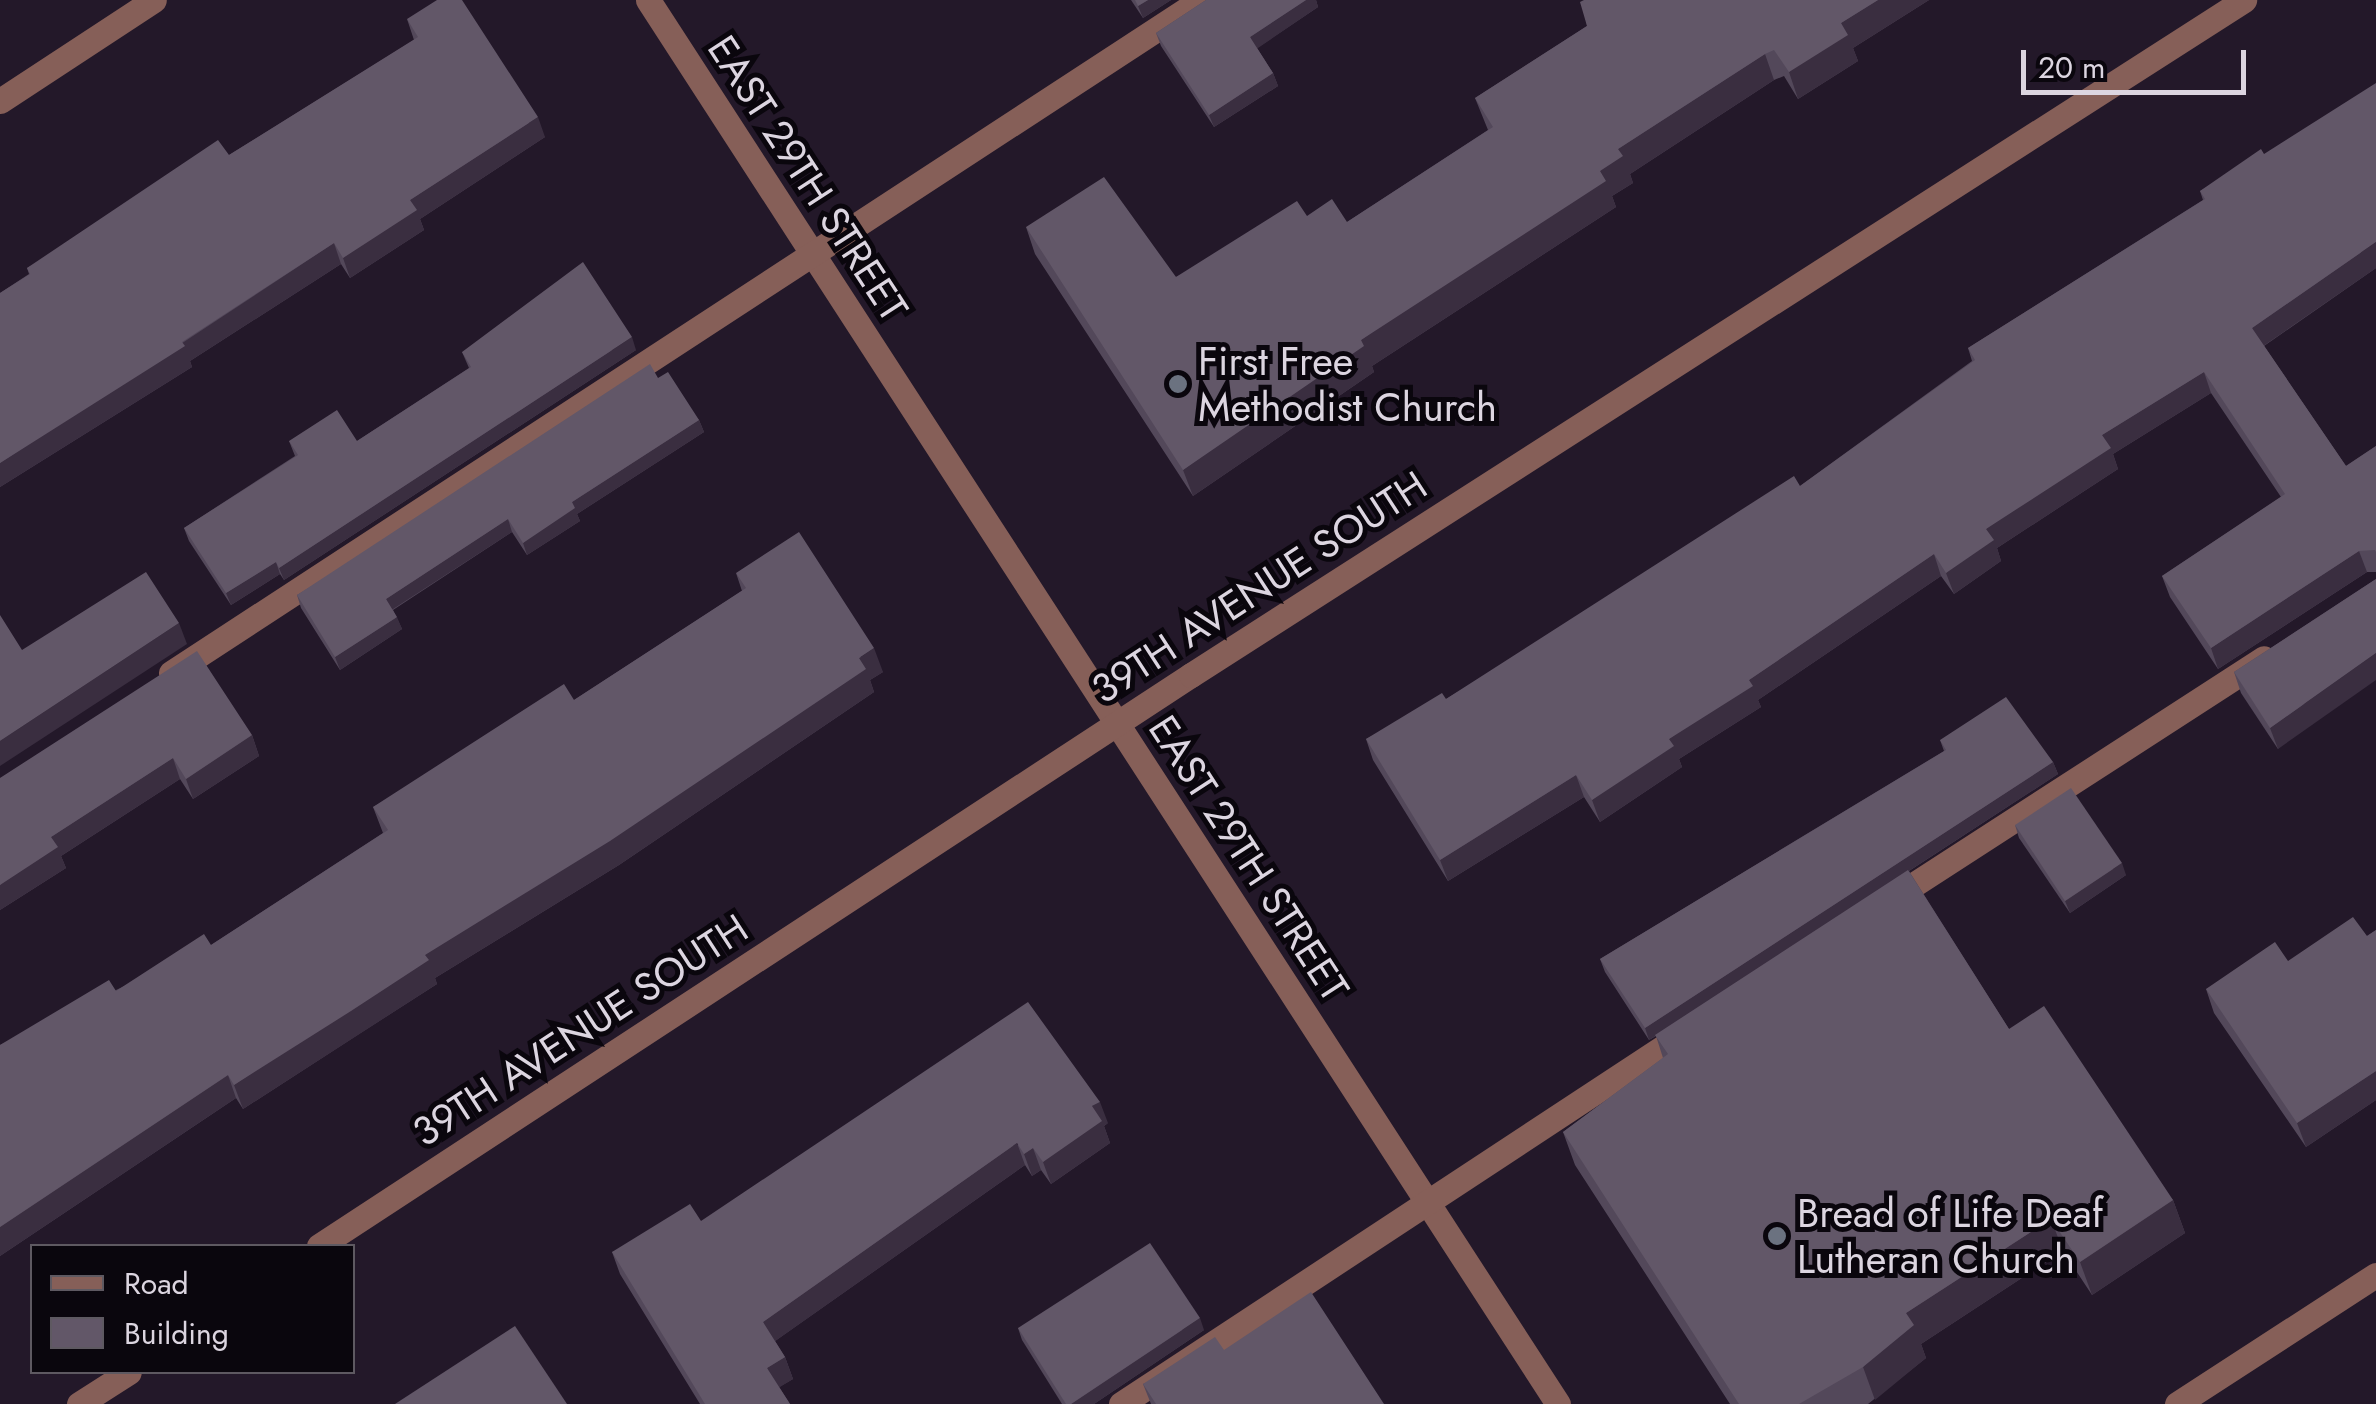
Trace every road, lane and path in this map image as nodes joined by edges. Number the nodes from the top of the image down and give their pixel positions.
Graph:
1 (154, 0) edge
2 (648, 0) edge
3 (1201, 0) edge
4 (2244, 0) edge
5 (0, 101) edge
6 (812, 253) junction
7 (2293, 639) edge
8 (149, 687) edge
9 (1117, 723) junction
10 (1864, 917) edge
11 (1715, 1014) edge
12 (1427, 1200) junction
13 (322, 1244) edge
14 (2376, 1275) edge
15 (125, 1374) edge
16 (79, 1404) edge
17 (1121, 1404) edge
18 (1558, 1404) edge
19 (2178, 1404) edge

1 - 5 street
2 - 6 street, EAST 29TH STREET
3 - 6 street
4 - 9 street, 39TH AVENUE SOUTH
6 - 8 street
6 - 9 street, EAST 29TH STREET
7 - 10 street
9 - 12 street, EAST 29TH STREET
9 - 13 street, 39TH AVENUE SOUTH
11 - 12 street
12 - 17 street
12 - 18 street, EAST 29TH STREET
14 - 19 street
15 - 16 street

